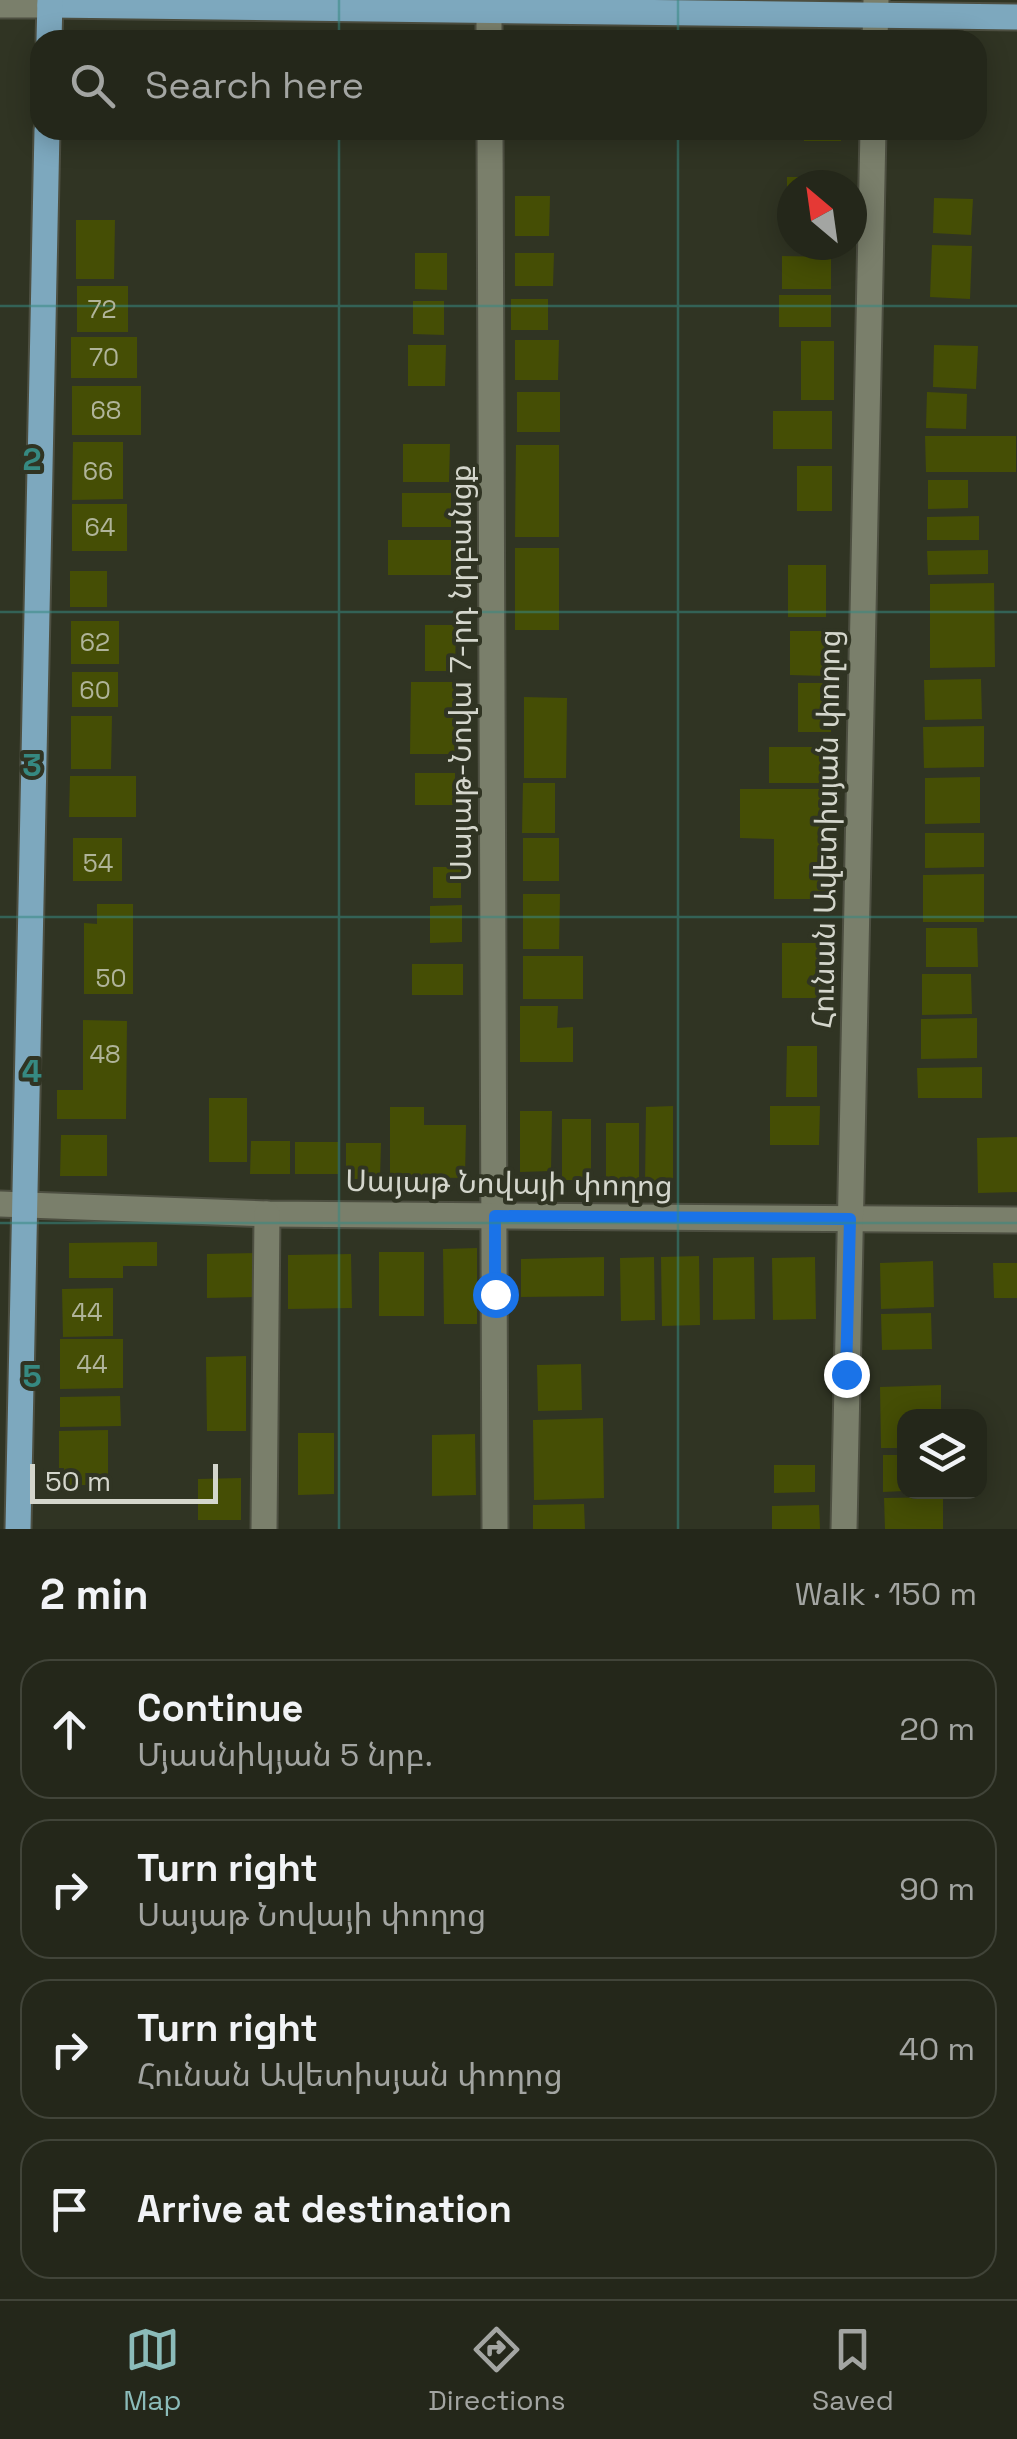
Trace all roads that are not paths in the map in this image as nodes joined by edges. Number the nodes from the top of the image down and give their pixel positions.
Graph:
1 (50, 2) edge
2 (0, 5) edge
3 (489, 6) edge
4 (1017, 17) edge
5 (876, 19) edge
6 (49, 30) edge
7 (47, 140) edge
8 (490, 140) edge
9 (873, 140) edge
10 (13, 1204) edge
11 (267, 1214) junction
12 (495, 1216) junction
13 (850, 1219) junction
14 (1017, 1220) edge
15 (18, 1529) edge
16 (264, 1529) edge
17 (495, 1529) edge
18 (844, 1529) edge

1 - 2 street
1 - 3 main road
1 - 6 main road
3 - 5 main road
4 - 5 main road
7 - 10 main road
8 - 12 street, Սայաթ-Նովա 7-րդ նրբանցք
9 - 13 street, Հունան Ավետիսյան փողոց
10 - 11 street, Սայաթ Նովայի փողոց
10 - 15 main road
11 - 12 street, Սայաթ Նովայի փողոց
11 - 16 street
12 - 13 street, Սայաթ Նովայի փողոց
12 - 17 street, Սայաթ-Նովա 7-րդ նրբանցք
13 - 14 street, Սայաթ Նովայի փողոց
13 - 18 street, Հունան Ավետիսյան փողոց

